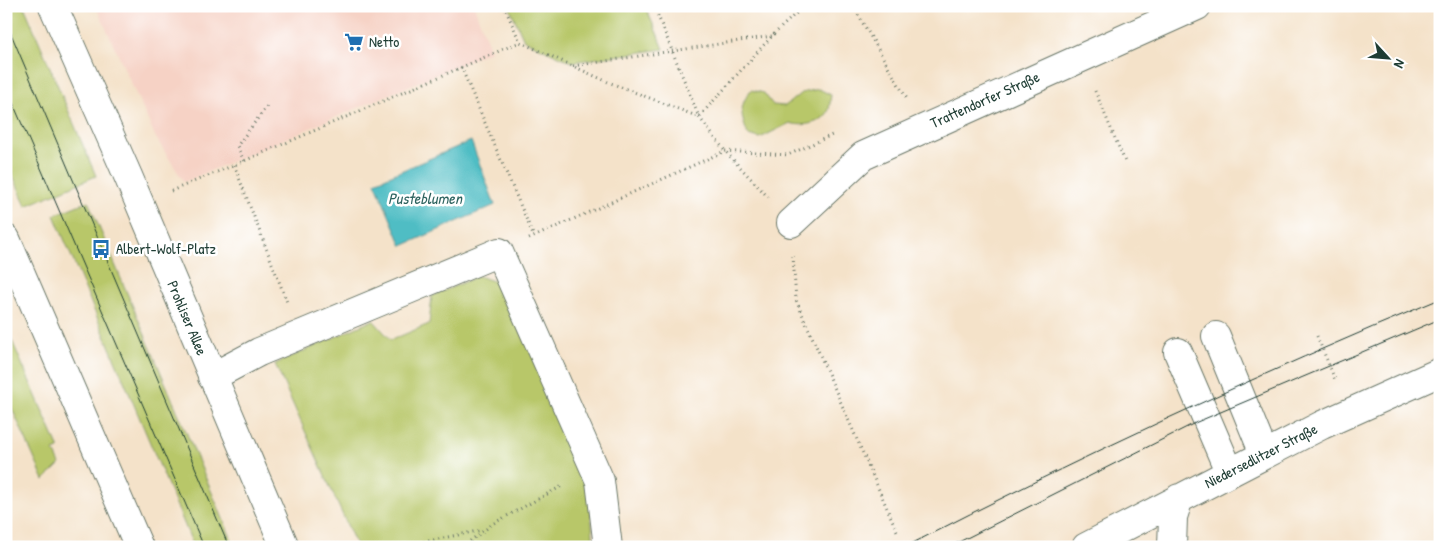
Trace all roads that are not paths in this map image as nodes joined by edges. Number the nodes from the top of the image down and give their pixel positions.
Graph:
1 (53, 6) edge
2 (1197, 6) edge
3 (791, 223) road end
4 (6, 239) edge
5 (1216, 336) dead end
6 (1178, 352) dead end
7 (1440, 372) edge
8 (212, 377) junction
9 (1264, 454) junction
10 (1229, 471) junction
11 (1179, 498) junction
12 (139, 547) edge
13 (285, 547) edge
14 (608, 547) edge
15 (1086, 547) edge
16 (1172, 547) edge

1 - 8 street, Prohliser Allee
2 - 3 street, Trattendorfer Straße
4 - 12 street
5 - 9 street
6 - 10 street
7 - 9 street, Niedersedlitzer Straße
8 - 13 street, Prohliser Allee
8 - 14 street
9 - 10 street, Niedersedlitzer Straße
10 - 11 street, Niedersedlitzer Straße
11 - 15 street, Niedersedlitzer Straße
11 - 16 street

